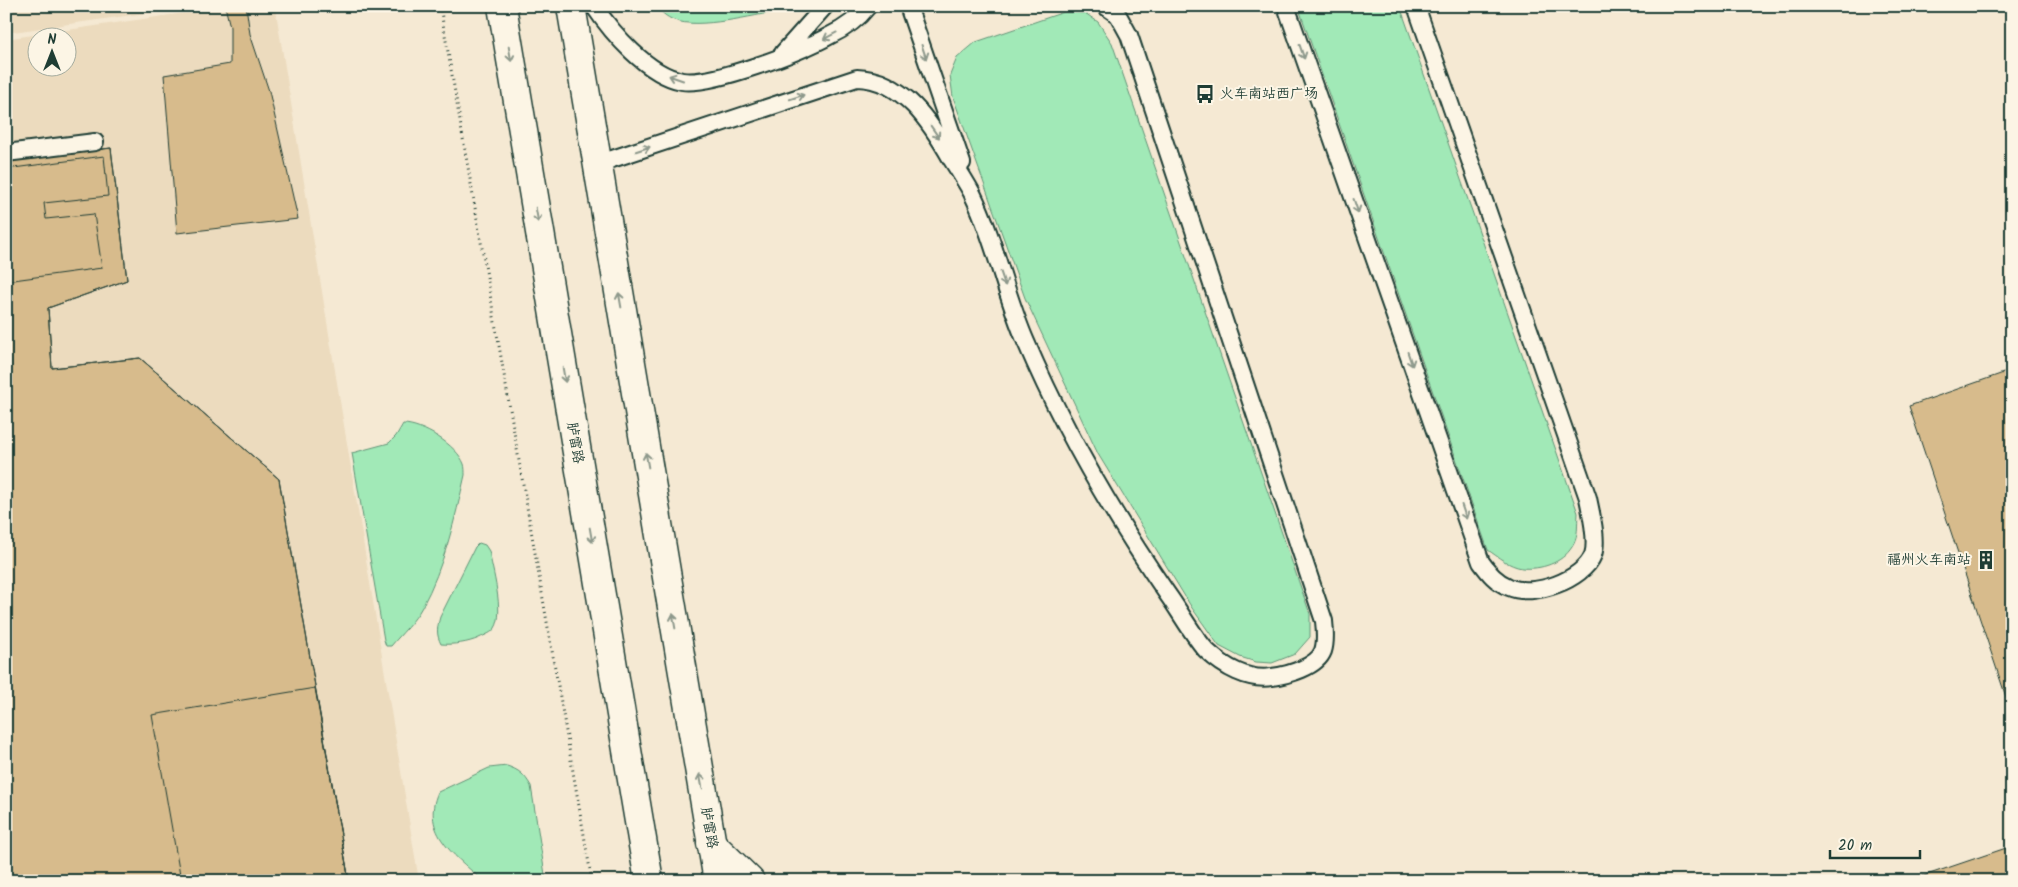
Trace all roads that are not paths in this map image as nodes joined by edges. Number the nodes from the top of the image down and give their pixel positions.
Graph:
1 (502, 6) edge
2 (571, 6) edge
3 (594, 6) edge
4 (825, 6) edge
5 (868, 6) edge
6 (908, 6) edge
7 (1106, 6) edge
8 (1286, 6) edge
9 (1416, 6) edge
10 (779, 58) junction
11 (95, 142) dead end
12 (6, 153) edge
13 (597, 164) junction
14 (972, 193) junction
15 (711, 843) junction
16 (649, 881) edge
17 (718, 881) edge
18 (750, 881) edge

1 -> 16 main road, 胪雷路
2 - 13 main road, 胪雷路
10 -> 3 lane
4 - 10 lane
5 -> 10 lane
6 -> 14 lane
14 -> 7 lane
8 -> 9 lane
11 - 12 lane
13 -> 14 lane
15 -> 13 main road, 胪雷路
15 - 17 main road, 胪雷路
15 - 18 main road

